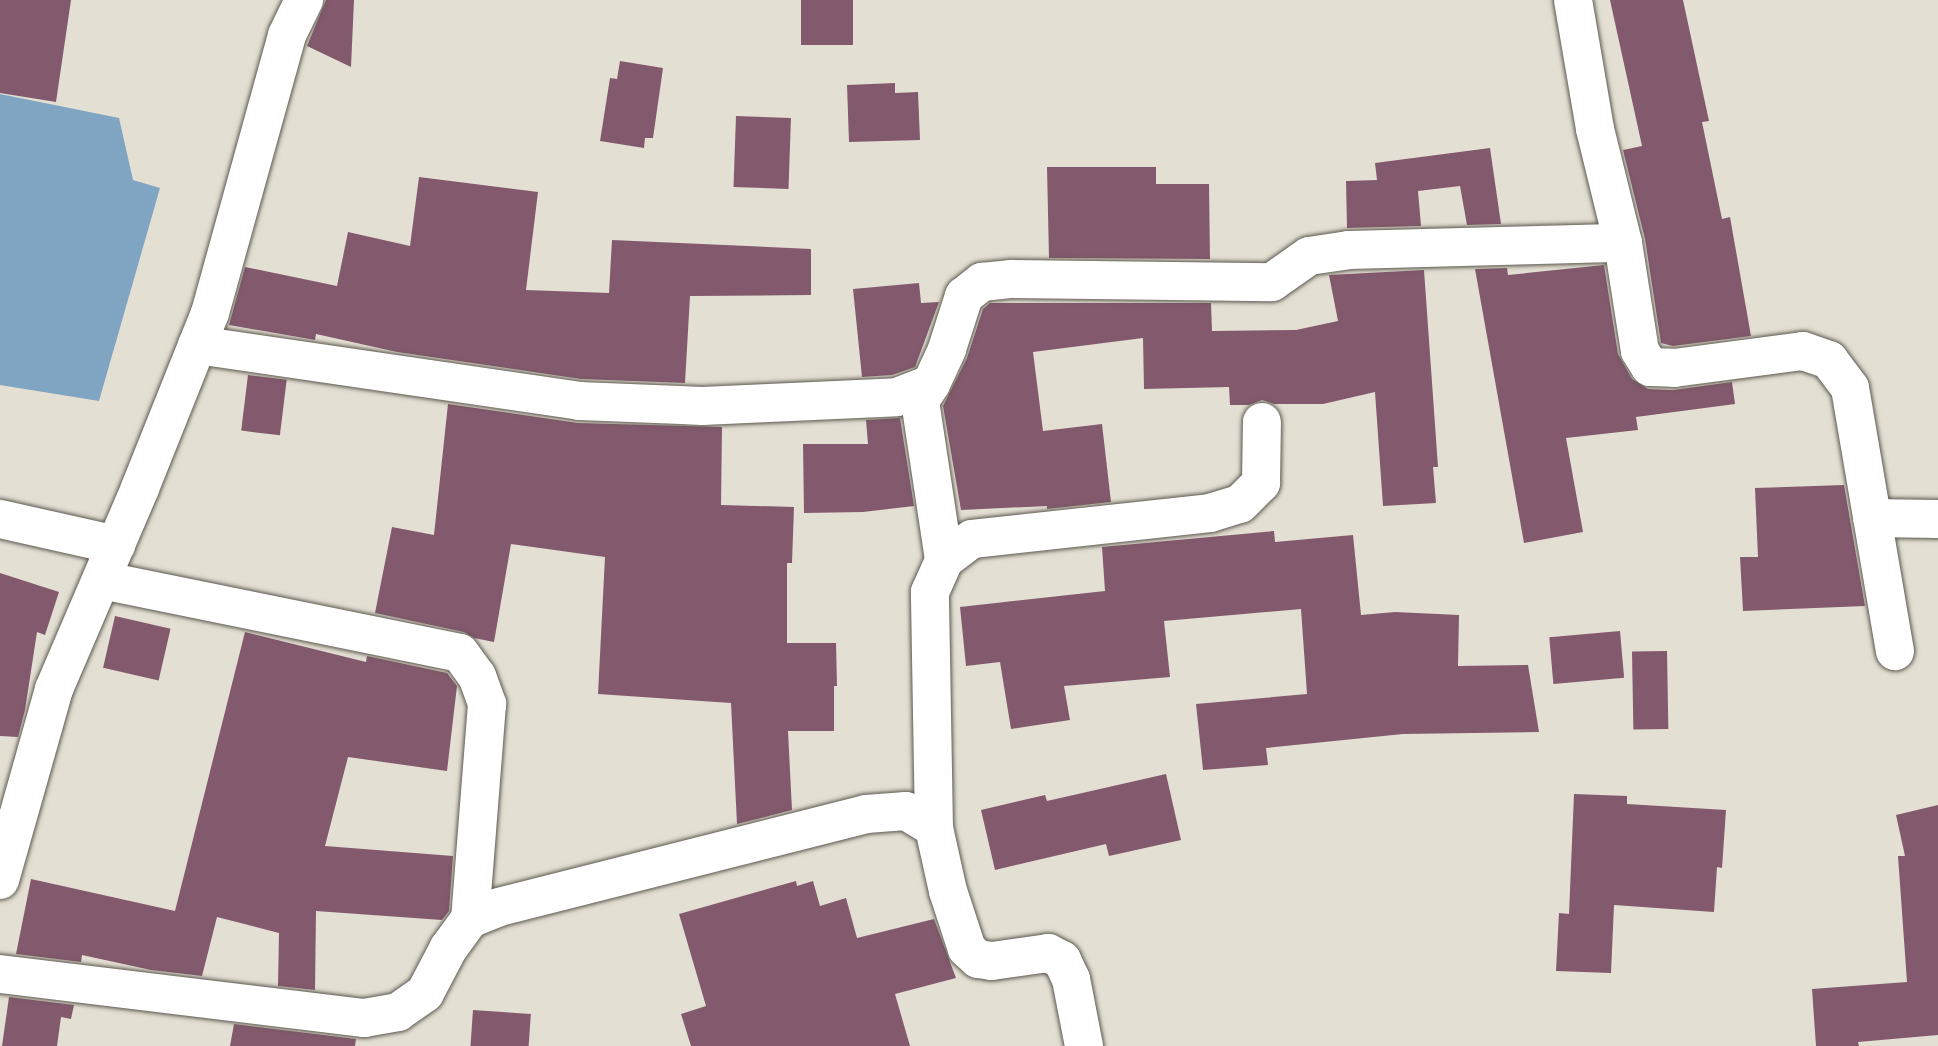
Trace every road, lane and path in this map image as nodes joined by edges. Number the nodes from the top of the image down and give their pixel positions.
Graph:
1 (304, 0) edge
2 (1573, 0) edge
3 (1623, 243) junction
4 (197, 345) junction
5 (931, 384) junction
6 (1262, 422) dead end
7 (1872, 518) junction
8 (0, 519) edge
9 (1938, 519) edge
10 (116, 545) junction
11 (944, 560) junction
12 (101, 580) junction
13 (1895, 651) dead end
14 (933, 828) junction
15 (0, 880) edge
16 (470, 919) junction
17 (0, 974) edge
18 (1084, 1046) edge

1 - 4 street
2 - 3 street
3 - 5 street
3 - 7 street
4 - 5 street
4 - 10 street
5 - 11 street
6 - 11 street
7 - 9 street
7 - 13 street
8 - 10 street
10 - 12 street
11 - 14 street
12 - 15 street
12 - 16 street
14 - 16 street
14 - 18 street
16 - 17 street

